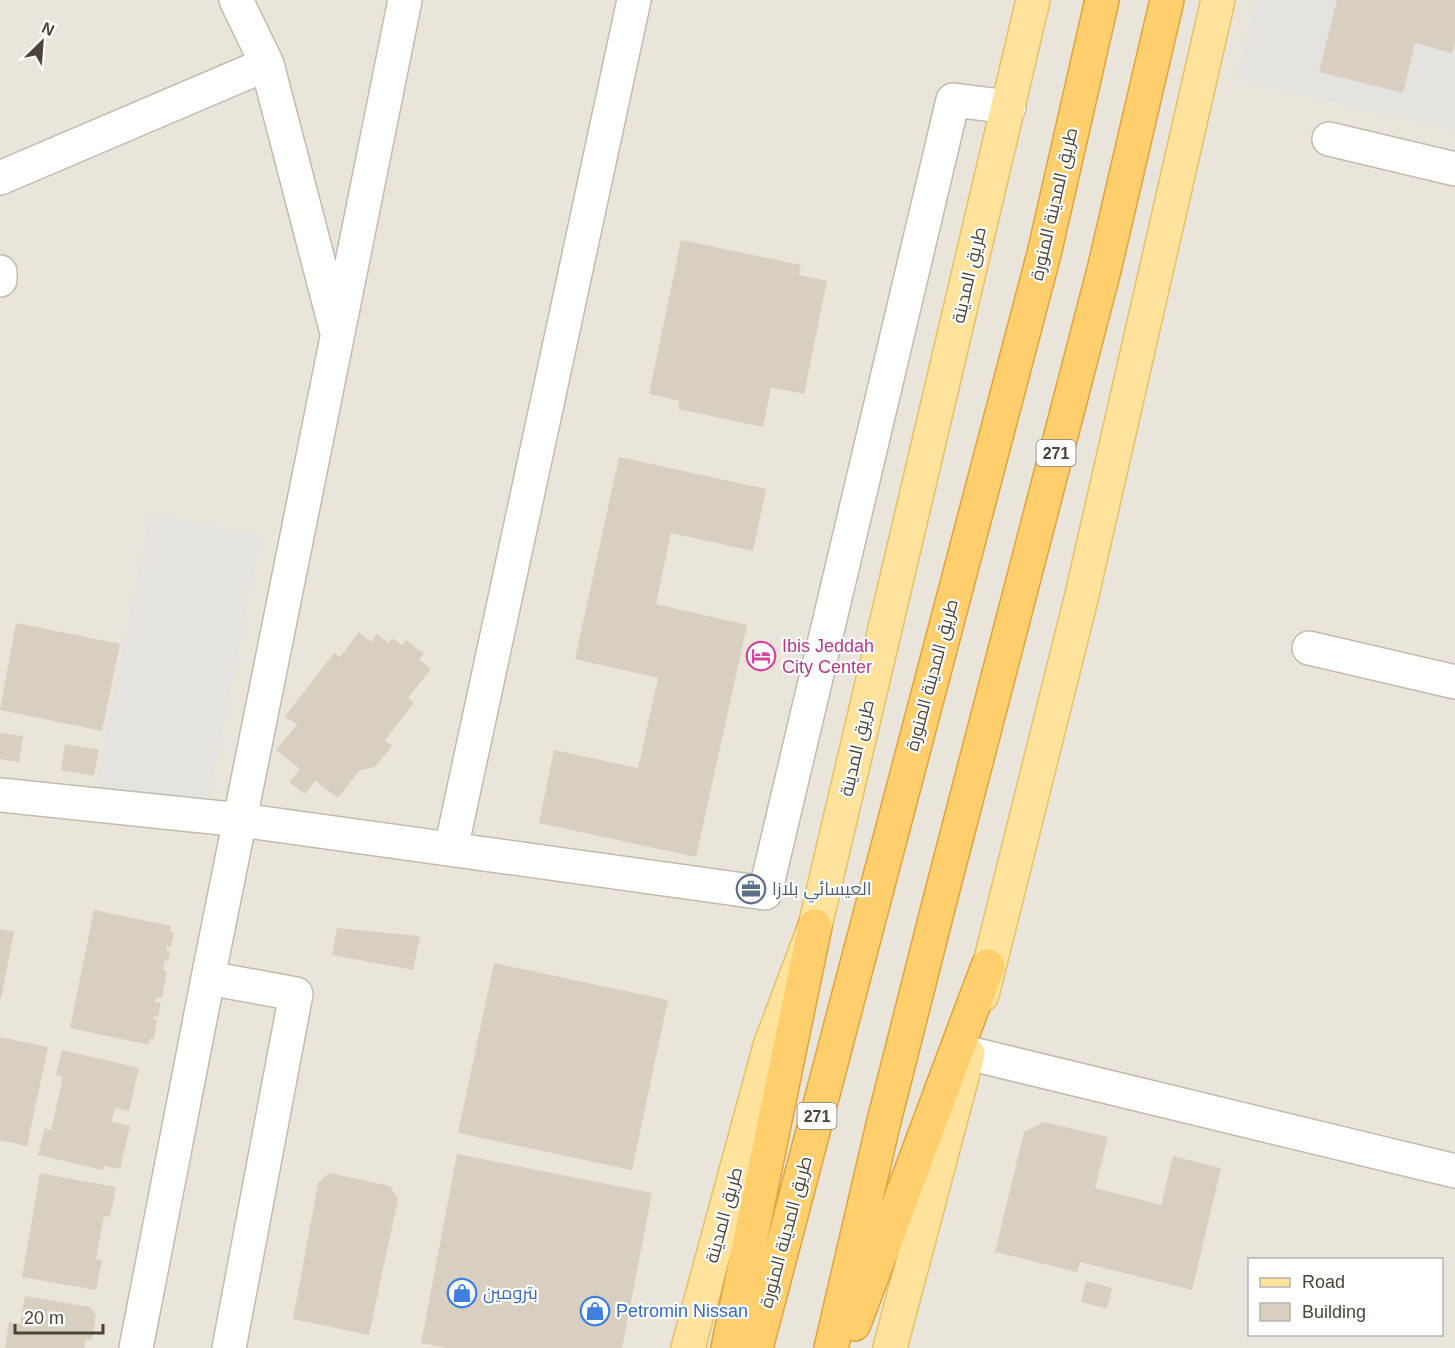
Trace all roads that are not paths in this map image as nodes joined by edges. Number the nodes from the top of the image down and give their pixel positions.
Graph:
1 (236, 0) edge
2 (405, 0) edge
3 (634, 0) edge
4 (1033, 0) edge
5 (1102, 0) edge
6 (1167, 0) edge
7 (1218, 0) edge
8 (267, 64) junction
9 (1009, 107) junction
10 (1329, 139) dead end
11 (1455, 169) edge
12 (0, 178) edge
13 (338, 337) junction
14 (1310, 648) dead end
15 (1455, 682) edge
16 (0, 795) edge
17 (242, 820) junction
18 (450, 849) junction
19 (815, 926) junction
20 (988, 966) junction
21 (208, 978) junction
22 (968, 1053) junction
23 (1455, 1171) edge
24 (136, 1348) edge
25 (229, 1348) edge
26 (688, 1348) edge
27 (728, 1348) edge
28 (756, 1348) edge
29 (831, 1348) edge
30 (845, 1348) edge
31 (890, 1348) edge

1 - 8 street
2 - 13 street
3 - 18 street
4 - 9 main road, طريق المدينة
5 - 28 highway, طريق المدينة المنورة / 271
6 - 29 highway, 271
7 - 20 main road
8 - 12 street
8 - 13 street
9 - 18 street
9 - 19 main road, طريق المدينة
10 - 11 street
13 - 17 street
14 - 15 street
16 - 17 street
17 - 18 street
17 - 21 street
19 - 26 main road, طريق المدينة
19 - 27 highway
20 - 22 main road
20 - 30 highway
21 - 24 street
21 - 25 street
22 - 23 street
22 - 31 main road

